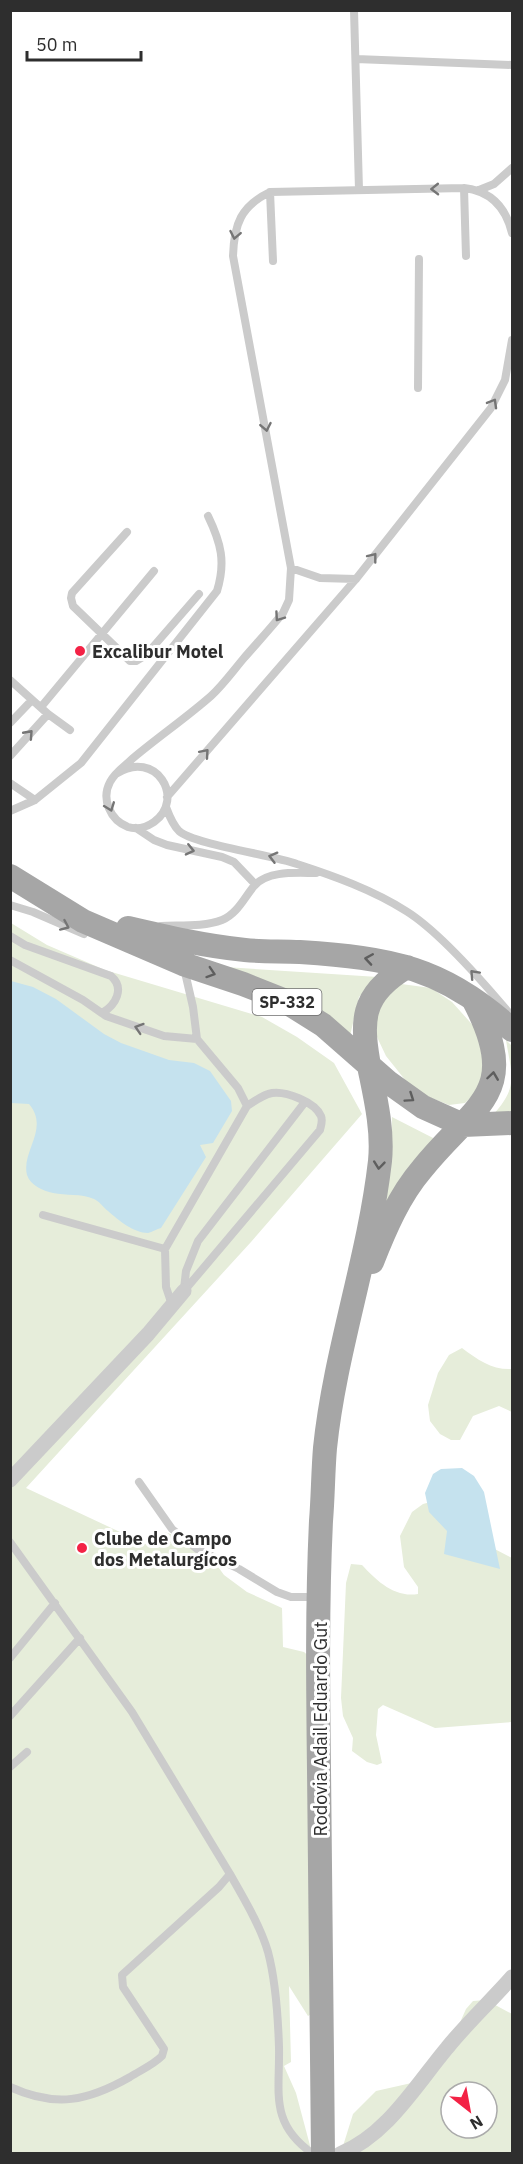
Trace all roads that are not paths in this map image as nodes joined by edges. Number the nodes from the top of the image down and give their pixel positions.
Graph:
1 (354, 10) edge
2 (356, 59) junction
3 (513, 65) edge
4 (513, 168) edge
5 (464, 188) junction
6 (360, 190) junction
7 (479, 190) junction
8 (270, 192) junction
9 (513, 233) edge
10 (466, 256) dead end
11 (418, 259) dead end
12 (273, 261) dead end
13 (513, 340) edge
14 (418, 388) dead end
15 (208, 516) dead end
16 (127, 532) dead end
17 (291, 567) junction
18 (154, 572) dead end
19 (356, 579) junction
20 (199, 594) dead end
21 (102, 633) junction
22 (10, 680) edge
23 (32, 700) junction
24 (41, 707) junction
25 (48, 714) junction
26 (10, 723) edge
27 (69, 730) dead end
28 (10, 756) edge
29 (116, 774) junction
30 (10, 783) edge
31 (167, 797) junction
32 (35, 800) junction
33 (165, 807) junction
34 (10, 811) edge
35 (136, 828) junction
36 (324, 874) junction
37 (10, 876) edge
38 (255, 884) junction
39 (44, 897) junction
40 (10, 905) edge
41 (88, 935) dead end
42 (116, 935) junction
43 (10, 936) edge
44 (142, 947) junction
45 (10, 960) edge
46 (183, 964) junction
47 (407, 967) junction
48 (472, 997) junction
49 (102, 1013) junction
50 (513, 1018) edge
51 (513, 1030) edge
52 (197, 1039) junction
53 (369, 1066) junction
54 (305, 1101) junction
55 (246, 1106) junction
56 (513, 1123) edge
57 (463, 1125) junction
58 (43, 1215) dead end
59 (165, 1249) junction
60 (184, 1291) junction
61 (172, 1305) junction
62 (352, 1308) junction
63 (10, 1480) edge
64 (139, 1482) dead end
65 (10, 1542) edge
66 (319, 1598) junction
67 (55, 1603) junction
68 (80, 1638) junction
69 (10, 1658) edge
70 (10, 1716) edge
71 (27, 1752) dead end
72 (10, 1767) edge
73 (230, 1874) junction
74 (513, 1977) edge
75 (10, 2087) edge
76 (312, 2154) edge
77 (322, 2154) edge
78 (340, 2154) edge

1 - 2 lane
2 - 3 lane
2 - 6 lane
4 - 7 lane
5 -> 6 lane
5 - 7 lane
5 - 10 lane
6 - 8 lane
7 - 9 lane
8 - 12 lane
8 -> 17 lane
11 - 14 lane
19 -> 13 lane
15 - 32 lane
16 - 21 lane
17 - 19 lane
17 -> 29 lane
18 - 21 lane
31 -> 19 lane
20 - 21 lane
21 - 24 lane
22 - 23 lane
23 - 24 lane
23 - 26 lane
24 - 25 lane
25 - 27 lane
28 -> 25 lane
29 - 31 lane
29 -> 35 lane
30 - 32 lane
31 - 33 lane
32 - 34 lane
33 - 35 lane
36 -> 33 lane
35 -> 38 lane
36 - 38 lane
50 -> 36 lane
37 - 39 main road, SP-332
38 - 42 lane
39 - 42 main road, SP-332
39 - 44 main road, SP-332
40 -> 41 lane
42 - 44 lane
47 -> 42 main road, SP-332
43 - 49 lane
44 - 46 main road, SP-332
45 - 49 lane
46 - 52 lane
46 -> 53 main road, SP-332
47 - 48 main road, SP-332
47 - 53 main road
48 - 51 main road, SP-332
57 -> 48 main road
52 -> 49 lane
52 - 55 lane
53 -> 57 main road, SP-332
53 -> 62 main road, Rodovia Adail Eduardo Gut
54 - 55 lane
54 - 60 lane
54 - 60 lane
55 - 59 lane
56 - 57 main road, SP-332
57 - 62 main road, Rodovia Adail Eduardo Gut
58 - 59 lane
59 - 61 lane
60 - 61 street
61 - 63 street
62 - 66 main road, Rodovia Adail Eduardo Gut
64 - 66 lane
65 - 67 lane
66 - 77 main road, Rodovia Adail Eduardo Gut
67 - 68 lane
67 - 69 lane
68 - 70 lane
68 - 73 lane
71 - 72 lane
73 - 75 lane
73 - 76 lane
74 - 78 street

